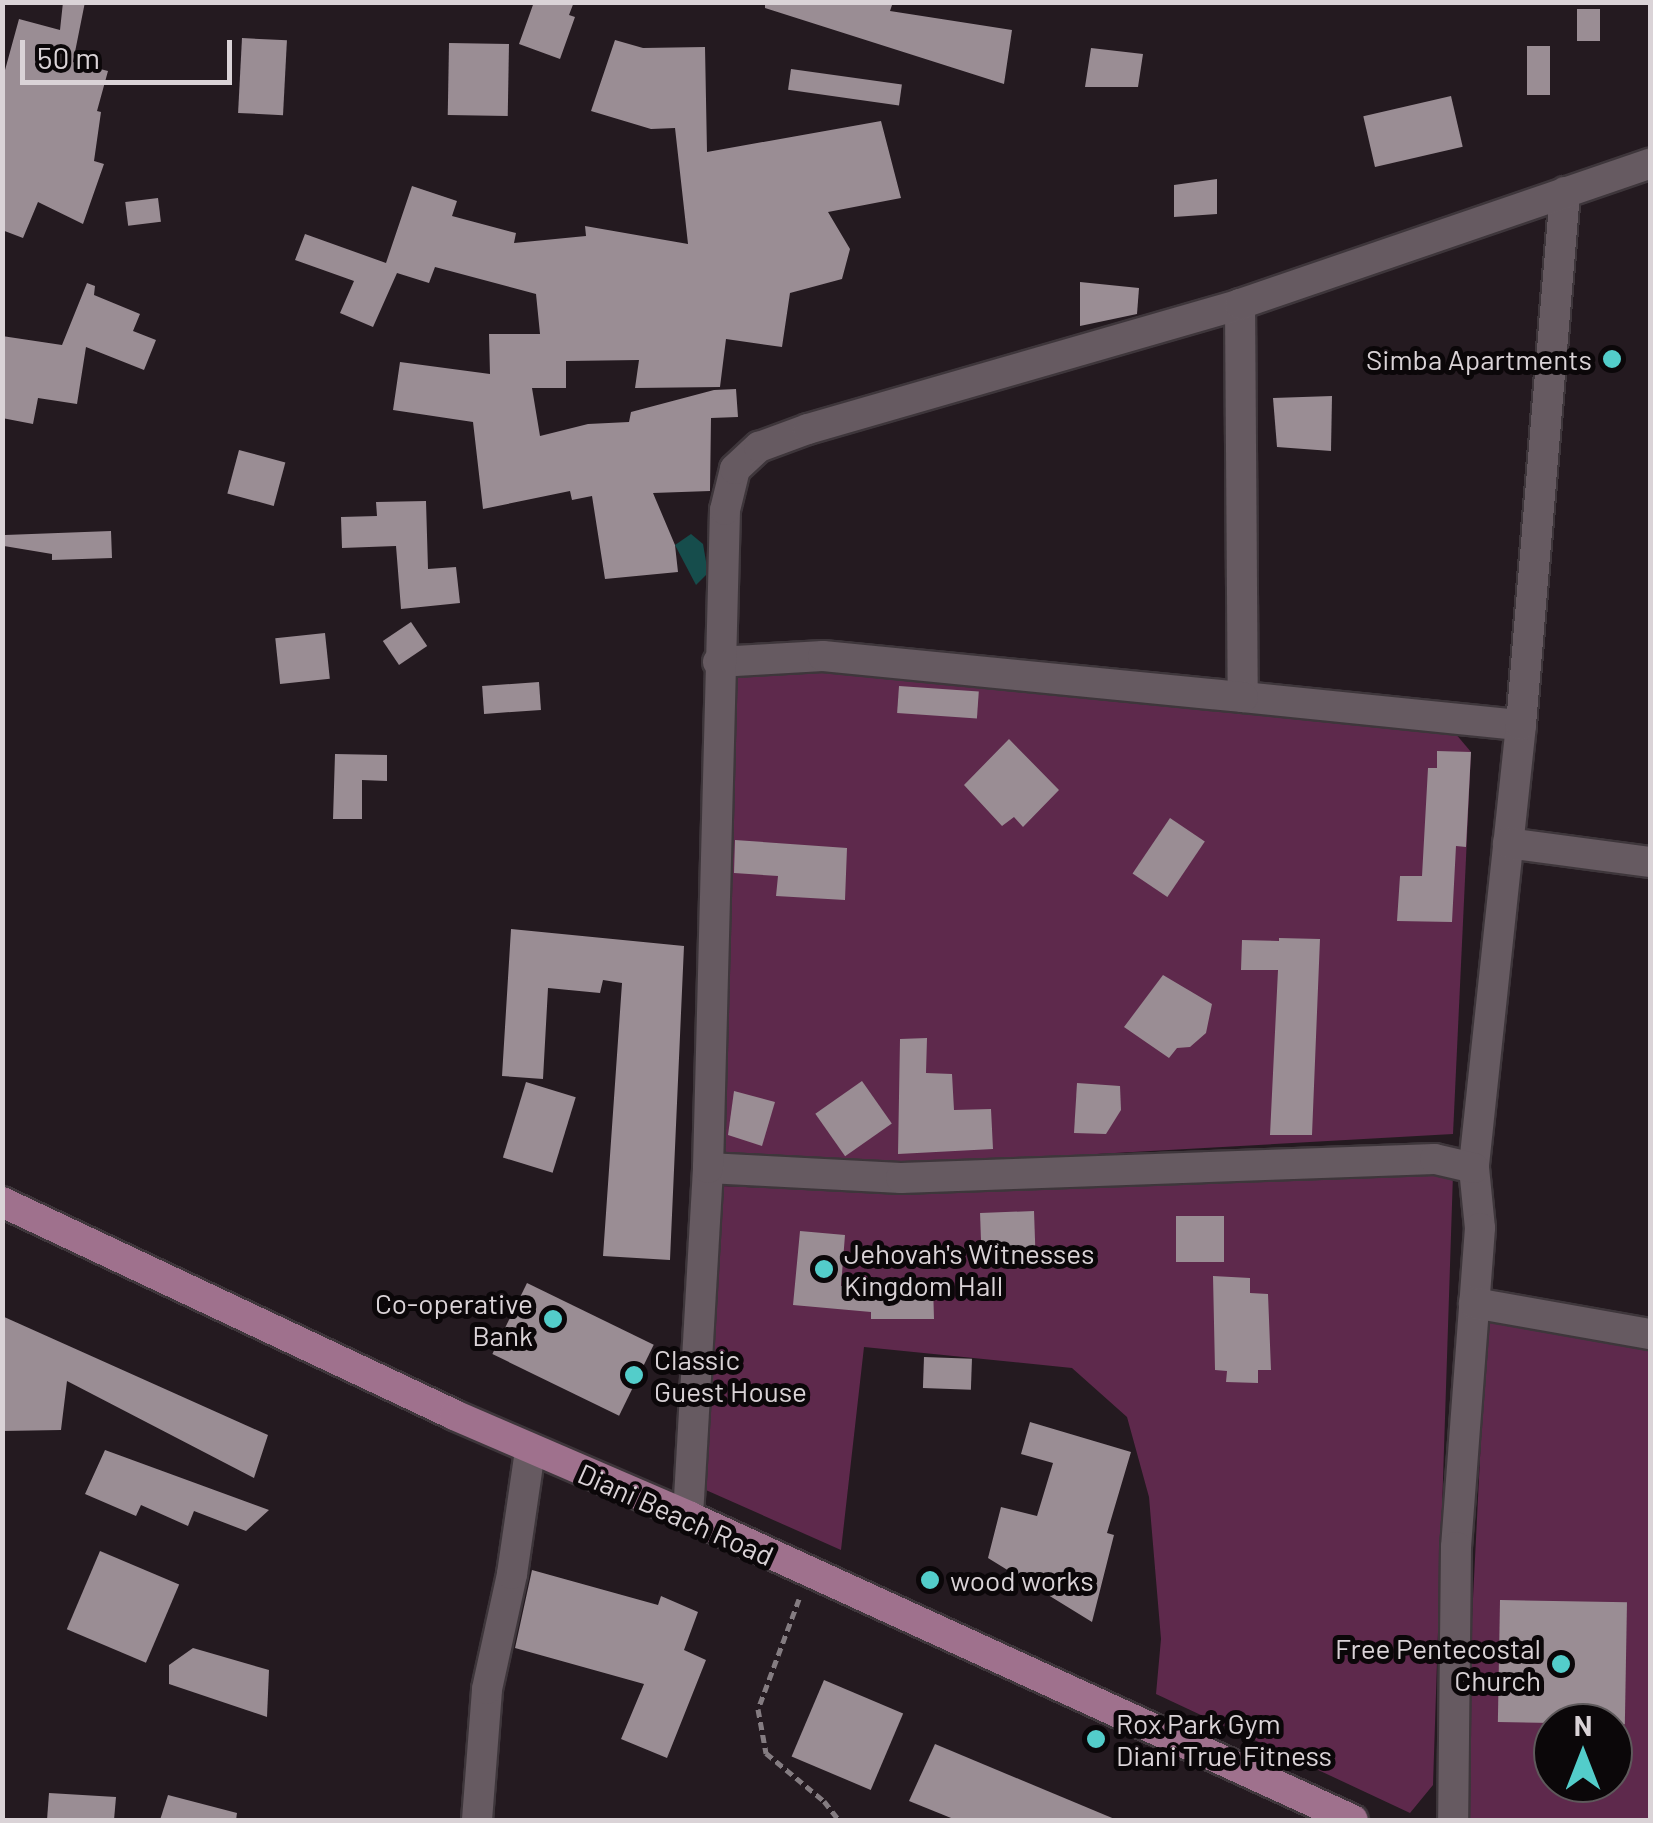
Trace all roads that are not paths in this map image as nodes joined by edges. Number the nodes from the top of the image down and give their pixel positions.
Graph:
1 (1650, 164) edge
2 (1565, 192) junction
3 (1240, 304) junction
4 (718, 662) junction
5 (1243, 697) junction
6 (1521, 725) junction
7 (1508, 842) junction
8 (1650, 862) edge
9 (708, 1168) junction
10 (1474, 1168) junction
11 (2, 1202) edge
12 (1474, 1303) junction
13 (1650, 1334) edge
14 (530, 1450) junction
15 (688, 1516) junction
16 (477, 1820) edge
17 (1353, 1820) edge
18 (1453, 1820) edge

1 - 2 street
2 - 3 street
2 - 6 street
3 - 4 street
3 - 5 street
4 - 5 street
4 - 9 street
5 - 6 street
6 - 7 street
7 - 8 street
7 - 10 street
9 - 10 street
9 - 15 street
10 - 12 street
11 - 14 main road, Diani Beach Road
12 - 13 street
12 - 18 street
14 - 15 main road, Diani Beach Road
14 - 16 street
15 - 17 main road, Diani Beach Road

